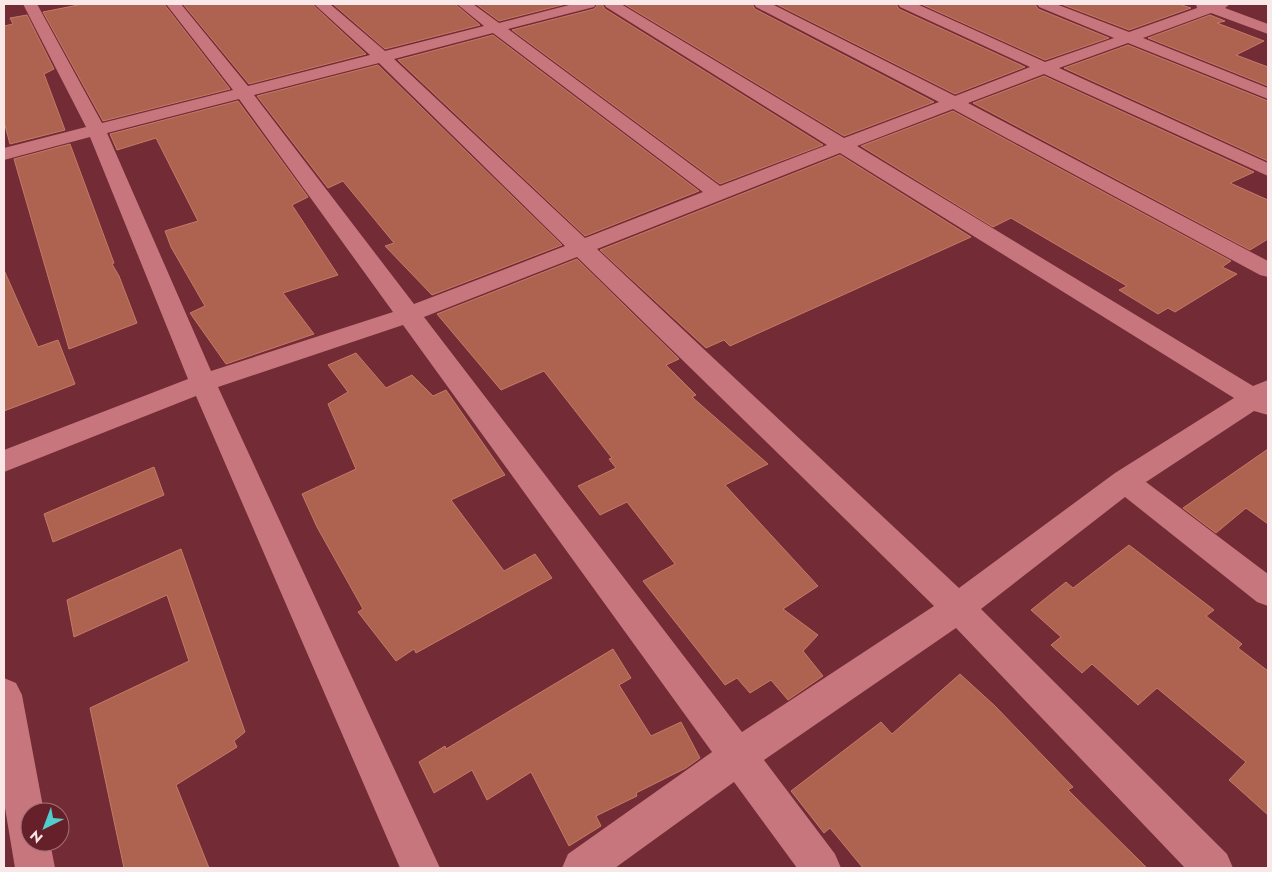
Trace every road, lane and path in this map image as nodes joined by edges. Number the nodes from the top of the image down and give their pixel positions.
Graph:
1 (30, 4) edge
2 (173, 4) edge
3 (321, 4) edge
4 (464, 4) edge
5 (589, 4) edge
6 (611, 4) edge
7 (761, 4) edge
8 (905, 4) edge
9 (1044, 4) edge
10 (1211, 5) edge
11 (497, 27) junction
12 (1268, 29) edge
13 (1127, 38) junction
14 (381, 56) junction
15 (1044, 68) junction
16 (243, 92) junction
17 (1268, 94) edge
18 (956, 104) junction
19 (97, 131) junction
20 (843, 145) junction
21 (4, 154) edge
22 (1268, 170) edge
23 (717, 193) junction
24 (580, 248) junction
25 (1268, 270) edge
26 (408, 315) junction
27 (203, 383) junction
28 (1263, 398) edge
29 (4, 461) edge
30 (1124, 481) junction
31 (1268, 592) edge
32 (958, 608) junction
33 (4, 695) edge
34 (738, 756) junction
35 (23, 802) edge
36 (32, 852) edge
37 (35, 868) edge
38 (420, 868) edge
39 (582, 868) edge
40 (821, 868) edge
41 (1213, 868) edge

1 - 19 street
2 - 16 street
3 - 14 street
4 - 11 street
5 - 11 street
6 - 20 street
7 - 18 street
8 - 15 street
9 - 13 street
10 - 12 street
10 - 13 street
11 - 14 street
11 - 23 street
13 - 15 street
13 - 17 street
14 - 16 street
14 - 24 street
15 - 18 street
15 - 22 street
16 - 19 street
16 - 26 street
18 - 20 street
18 - 25 street
19 - 21 street
19 - 27 street
20 - 23 street
20 - 28 street
23 - 24 street
24 - 26 street
24 - 32 street
26 - 27 street
26 - 34 street
27 - 29 street
27 - 38 street
28 - 30 street
30 - 31 street
30 - 32 street
32 - 34 street
32 - 41 street
33 - 35 street
34 - 39 street
34 - 40 street
36 - 37 street

